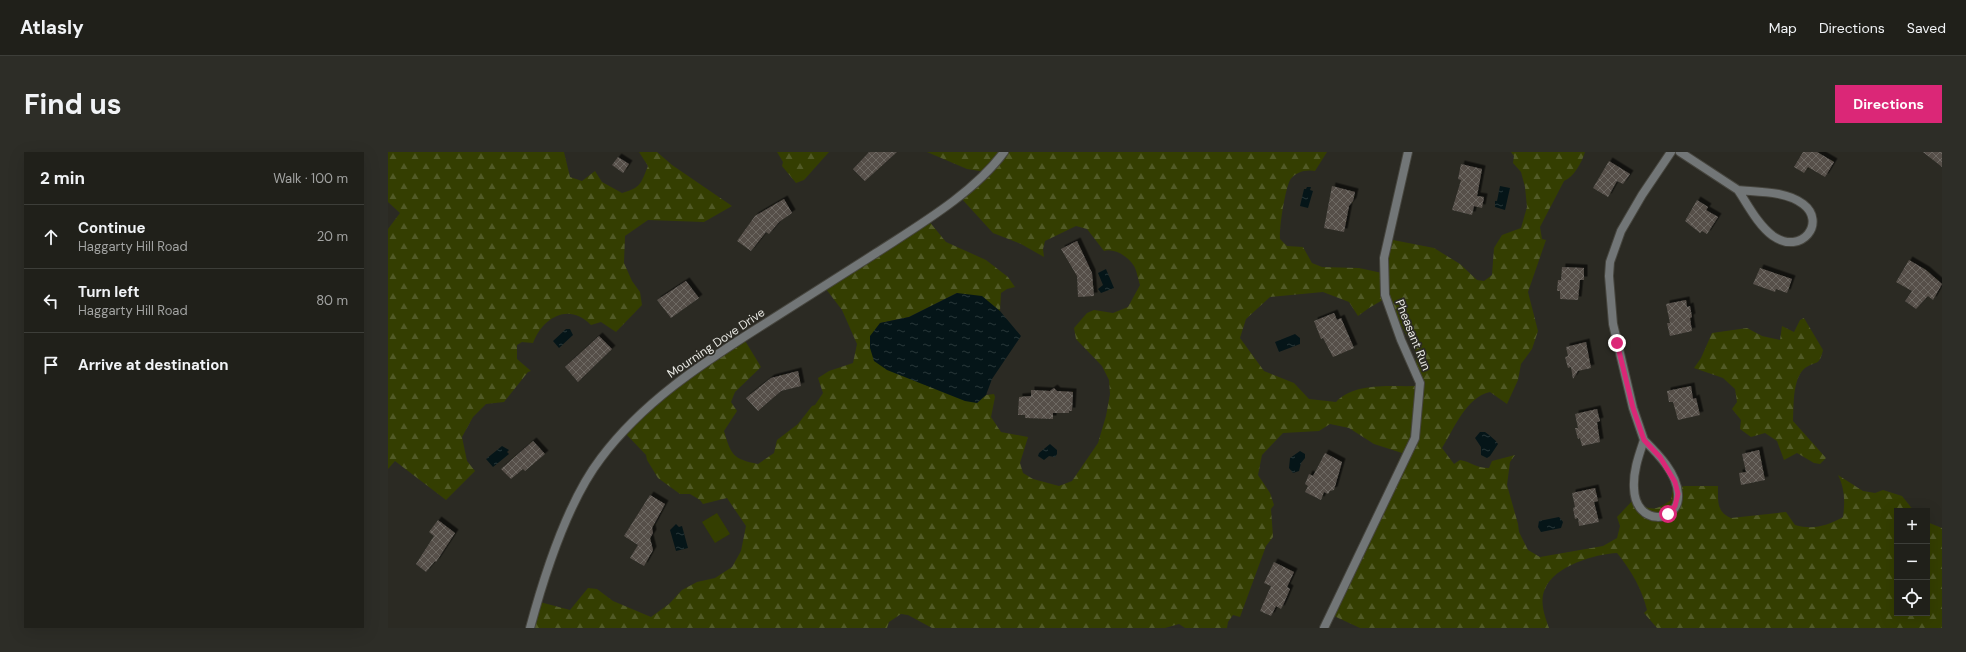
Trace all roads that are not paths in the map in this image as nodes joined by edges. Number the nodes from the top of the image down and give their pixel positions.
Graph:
1 (1004, 152) edge
2 (1408, 152) edge
3 (1671, 152) edge
4 (1680, 152) edge
5 (1738, 190) junction
6 (1644, 440) junction
7 (530, 628) edge
8 (1324, 628) edge

1 - 7 street, Mourning Dove Drive
2 - 8 street, Pheasant Run
3 - 6 street
4 - 5 street
5 - 5 street
6 - 6 street

